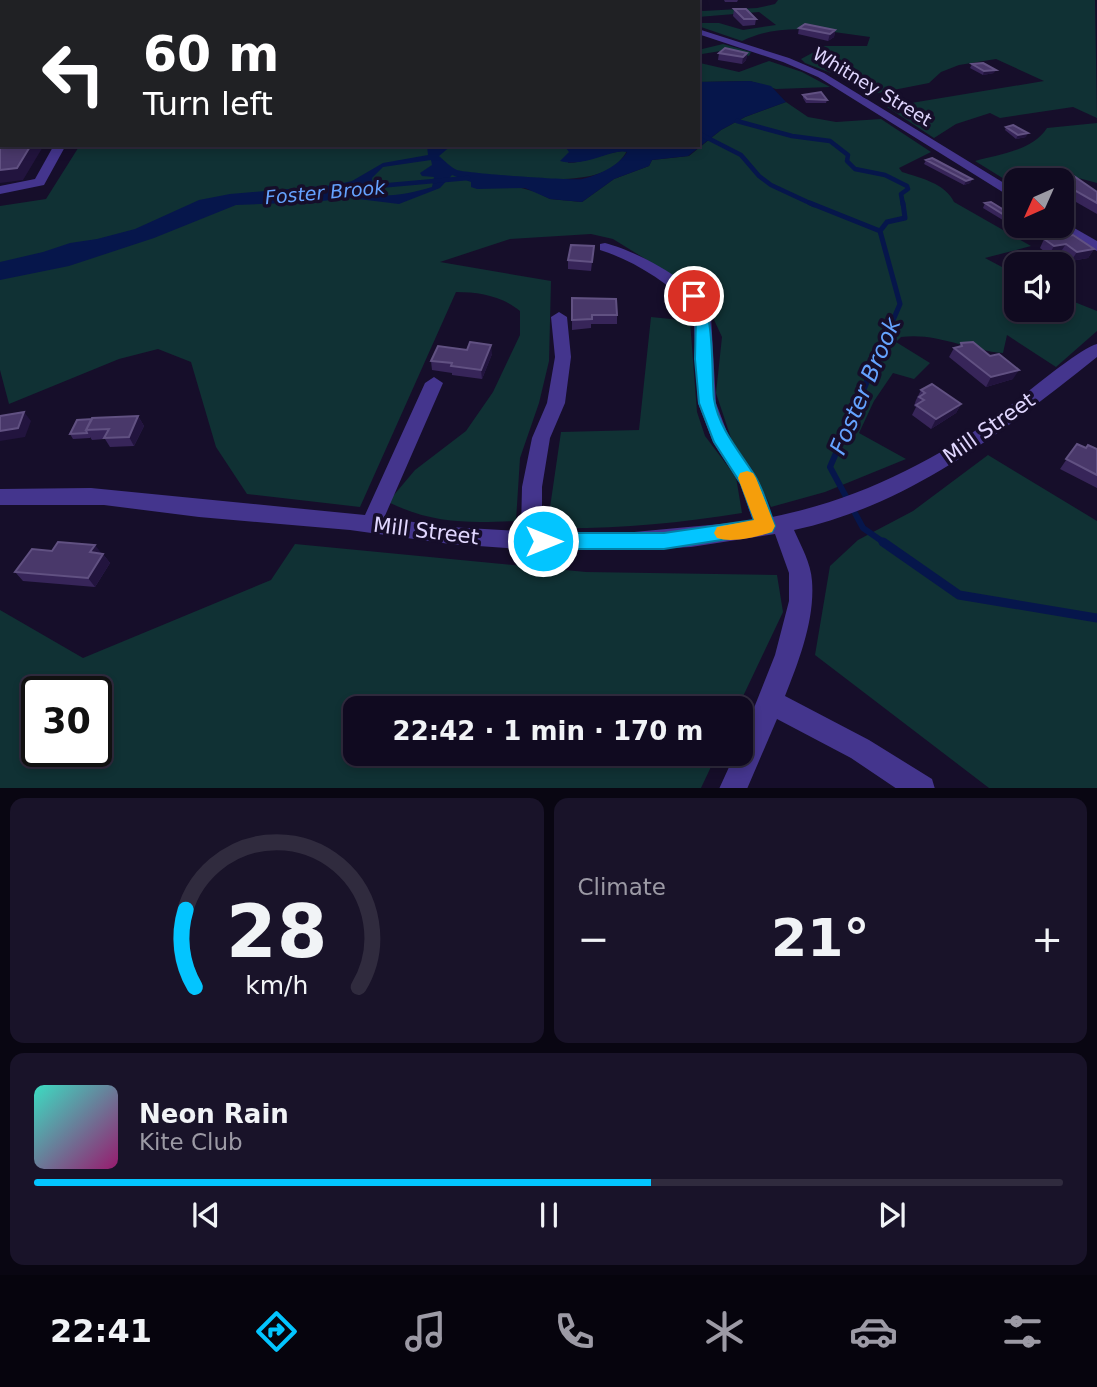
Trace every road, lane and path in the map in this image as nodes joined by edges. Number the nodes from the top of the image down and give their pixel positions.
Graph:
1 (700, 32) edge
2 (59, 147) edge
3 (1004, 189) edge
4 (0, 190) edge
5 (1074, 233) edge
6 (605, 247) dead end
7 (1097, 247) edge
8 (559, 317) dead end
9 (1097, 349) edge
10 (434, 383) dead end
11 (0, 497) edge
12 (371, 525) junction
13 (773, 525) junction
14 (531, 540) junction
15 (769, 701) junction
16 (732, 788) edge
17 (920, 788) edge

1 - 3 street, Whitney Street
2 - 4 street
5 - 7 street
6 - 13 street
8 - 14 street
9 - 13 street, Mill Street
10 - 12 street
11 - 12 street, Mill Street
12 - 14 street, Mill Street
13 - 14 street, Mill Street
13 - 15 street
15 - 16 street
15 - 17 street

